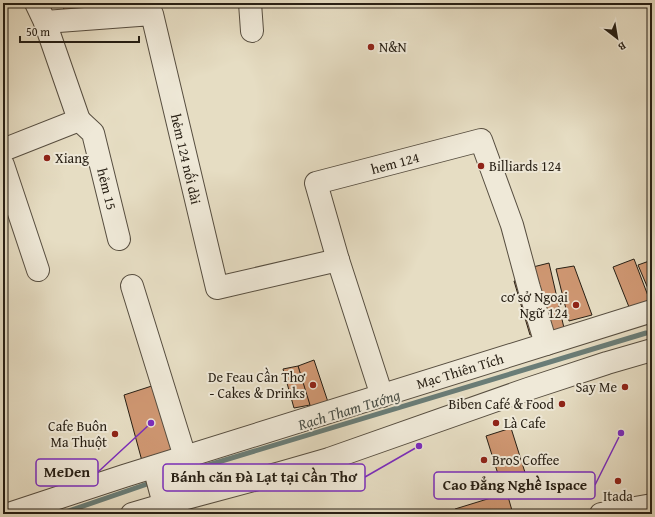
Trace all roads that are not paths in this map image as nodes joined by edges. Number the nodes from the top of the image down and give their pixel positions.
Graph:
1 (36, 3) edge
2 (250, 3) edge
3 (45, 22) junction
4 (252, 31) dead end
5 (79, 120) junction
6 (3, 150) edge
7 (3, 165) edge
8 (119, 239) dead end
9 (338, 260) junction
10 (38, 270) dead end
11 (132, 286) dead end
12 (652, 311) edge
13 (546, 344) junction
14 (652, 350) edge
15 (382, 396) junction
16 (185, 457) junction
17 (154, 468) junction
18 (164, 504) junction
19 (652, 505) edge
20 (3, 506) edge
21 (5, 514) edge
22 (9, 514) edge
23 (132, 514) edge
24 (601, 514) edge

1 - 3 street
2 - 4 street
3 - 5 street
3 - 9 street, hẻm 124 nối dài
5 - 6 street
5 - 8 street, hẻm 15
7 - 10 street
9 - 13 street, hem 124
9 - 15 street, hem 124
11 - 16 street
12 - 13 street, Mạc Thiên Tích
13 - 15 street, Mạc Thiên Tích
14 - 18 street
15 - 16 street, Mạc Thiên Tích
16 - 17 street, Mạc Thiên Tích
17 - 18 street
17 - 22 street, Mạc Thiên Tích
18 - 23 street
19 - 24 street
20 - 21 street

